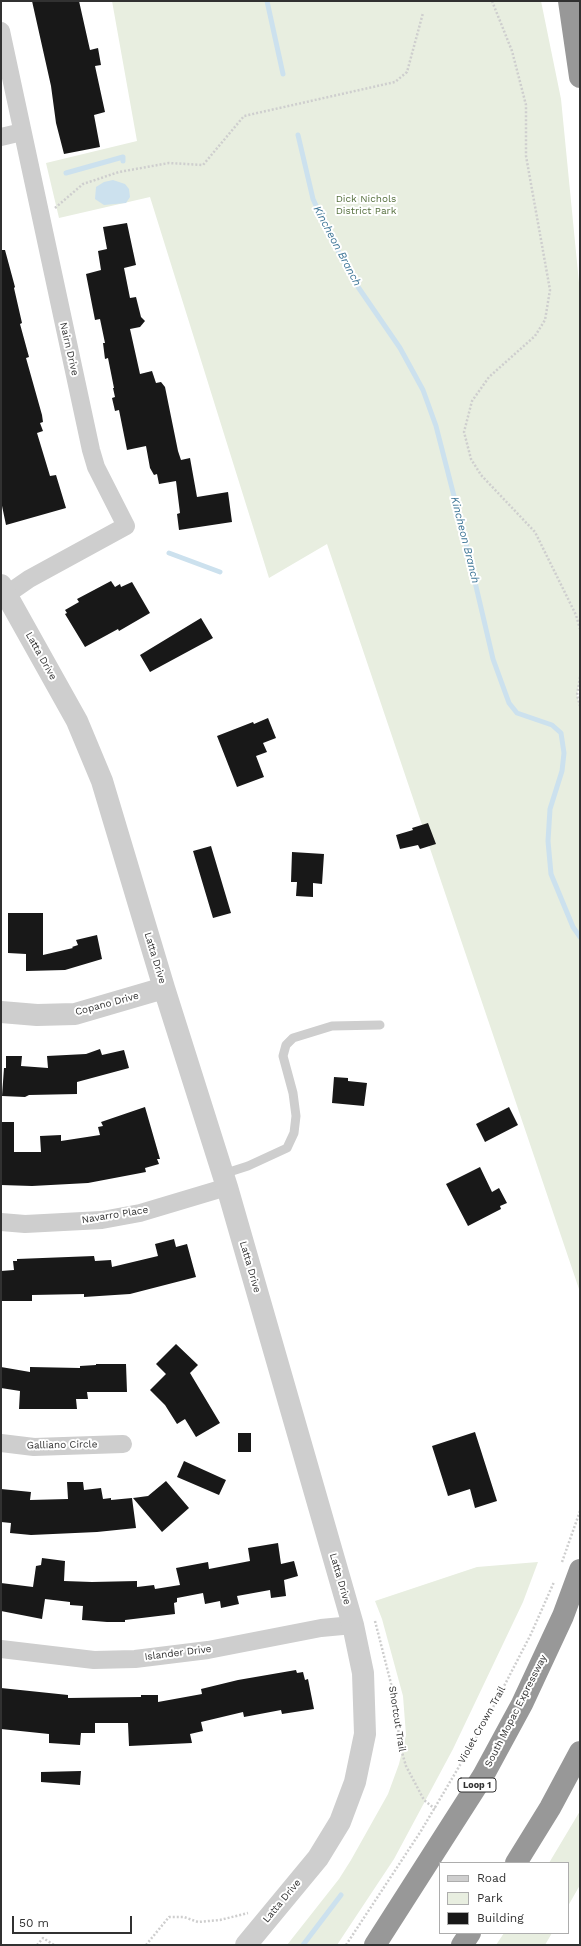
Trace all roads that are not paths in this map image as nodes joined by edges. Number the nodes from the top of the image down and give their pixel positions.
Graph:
1 (569, 1) edge
2 (1, 31) edge
3 (580, 77) edge
4 (22, 132) junction
5 (1, 136) edge
6 (4, 590) edge
7 (164, 988) junction
8 (1, 1012) edge
9 (380, 1026) dead end
10 (225, 1181) junction
11 (1, 1222) edge
12 (1, 1443) edge
13 (123, 1444) dead end
14 (571, 1567) edge
15 (353, 1625) junction
16 (1, 1649) edge
17 (580, 1752) edge
18 (517, 1862) edge
19 (469, 1934) edge
20 (246, 1945) edge
21 (375, 1945) edge
22 (462, 1945) edge

1 - 3 highway
2 - 4 street, Nairn Drive
4 - 5 street
4 - 6 street, Nairn Drive
6 - 7 street, Latta Drive
7 - 8 street, Copano Drive
7 - 10 street, Latta Drive
9 - 10 lane
10 - 11 street, Navarro Place
10 - 15 street, Latta Drive
12 - 13 street, Galliano Circle
14 - 21 highway, South Mopac Expressway / Loop 1
15 - 16 street, Islander Drive
15 - 20 street, Latta Drive
17 - 18 highway
19 - 22 highway

